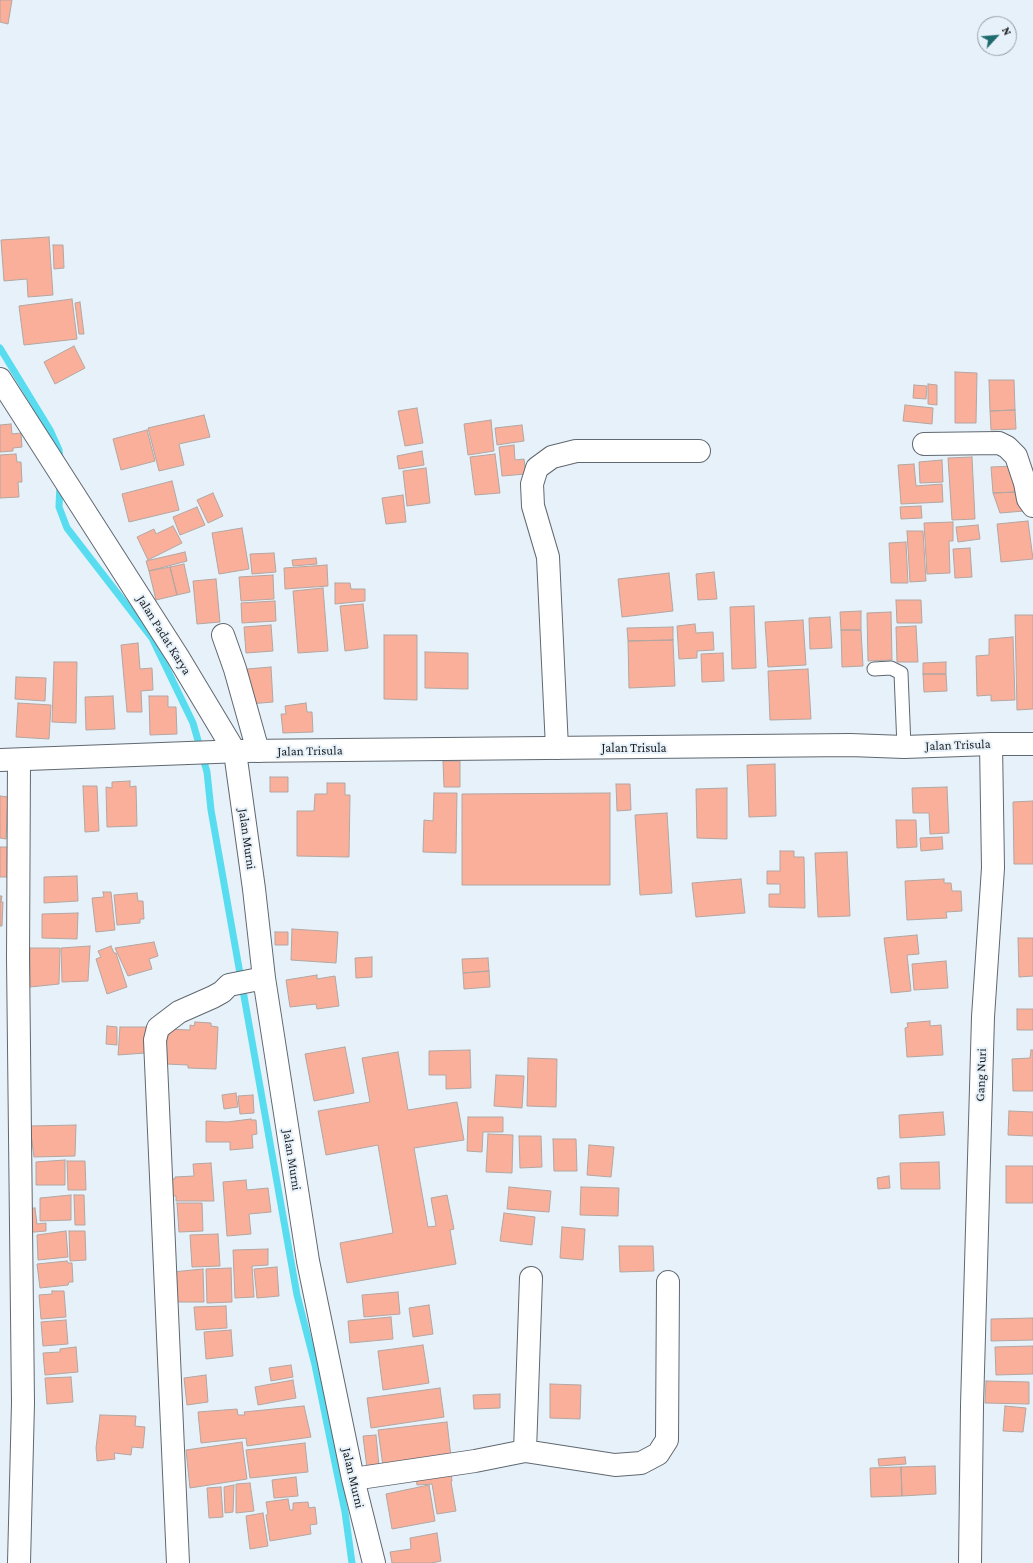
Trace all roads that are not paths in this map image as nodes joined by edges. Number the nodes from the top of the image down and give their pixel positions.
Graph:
1 (0, 380) edge
2 (924, 444) dead end
3 (700, 451) dead end
4 (1033, 506) edge
5 (223, 635) dead end
6 (874, 669) dead end
7 (991, 744) junction
8 (1033, 744) edge
9 (904, 747) junction
10 (557, 748) junction
11 (258, 751) junction
12 (235, 752) junction
13 (10, 760) edge
14 (258, 979) junction
15 (531, 1278) dead end
16 (668, 1282) dead end
17 (525, 1451) junction
18 (353, 1479) junction
19 (19, 1563) edge
20 (178, 1563) edge
21 (374, 1563) edge
22 (970, 1563) edge

1 - 12 street, Jalan Padat Karya
2 - 4 street
3 - 10 street
5 - 11 street
6 - 9 lane
7 - 8 street, Jalan Trisula
7 - 9 street, Jalan Trisula
7 - 22 street, Gang Nuri
9 - 10 street, Jalan Trisula
10 - 11 street, Jalan Trisula
11 - 12 street, Jalan Trisula
12 - 13 street, Jalan Trisula
12 - 14 street, Jalan Murni
13 - 19 street
14 - 18 street, Jalan Murni
14 - 20 street
15 - 17 street
16 - 17 street
17 - 18 street
18 - 21 street, Jalan Murni

